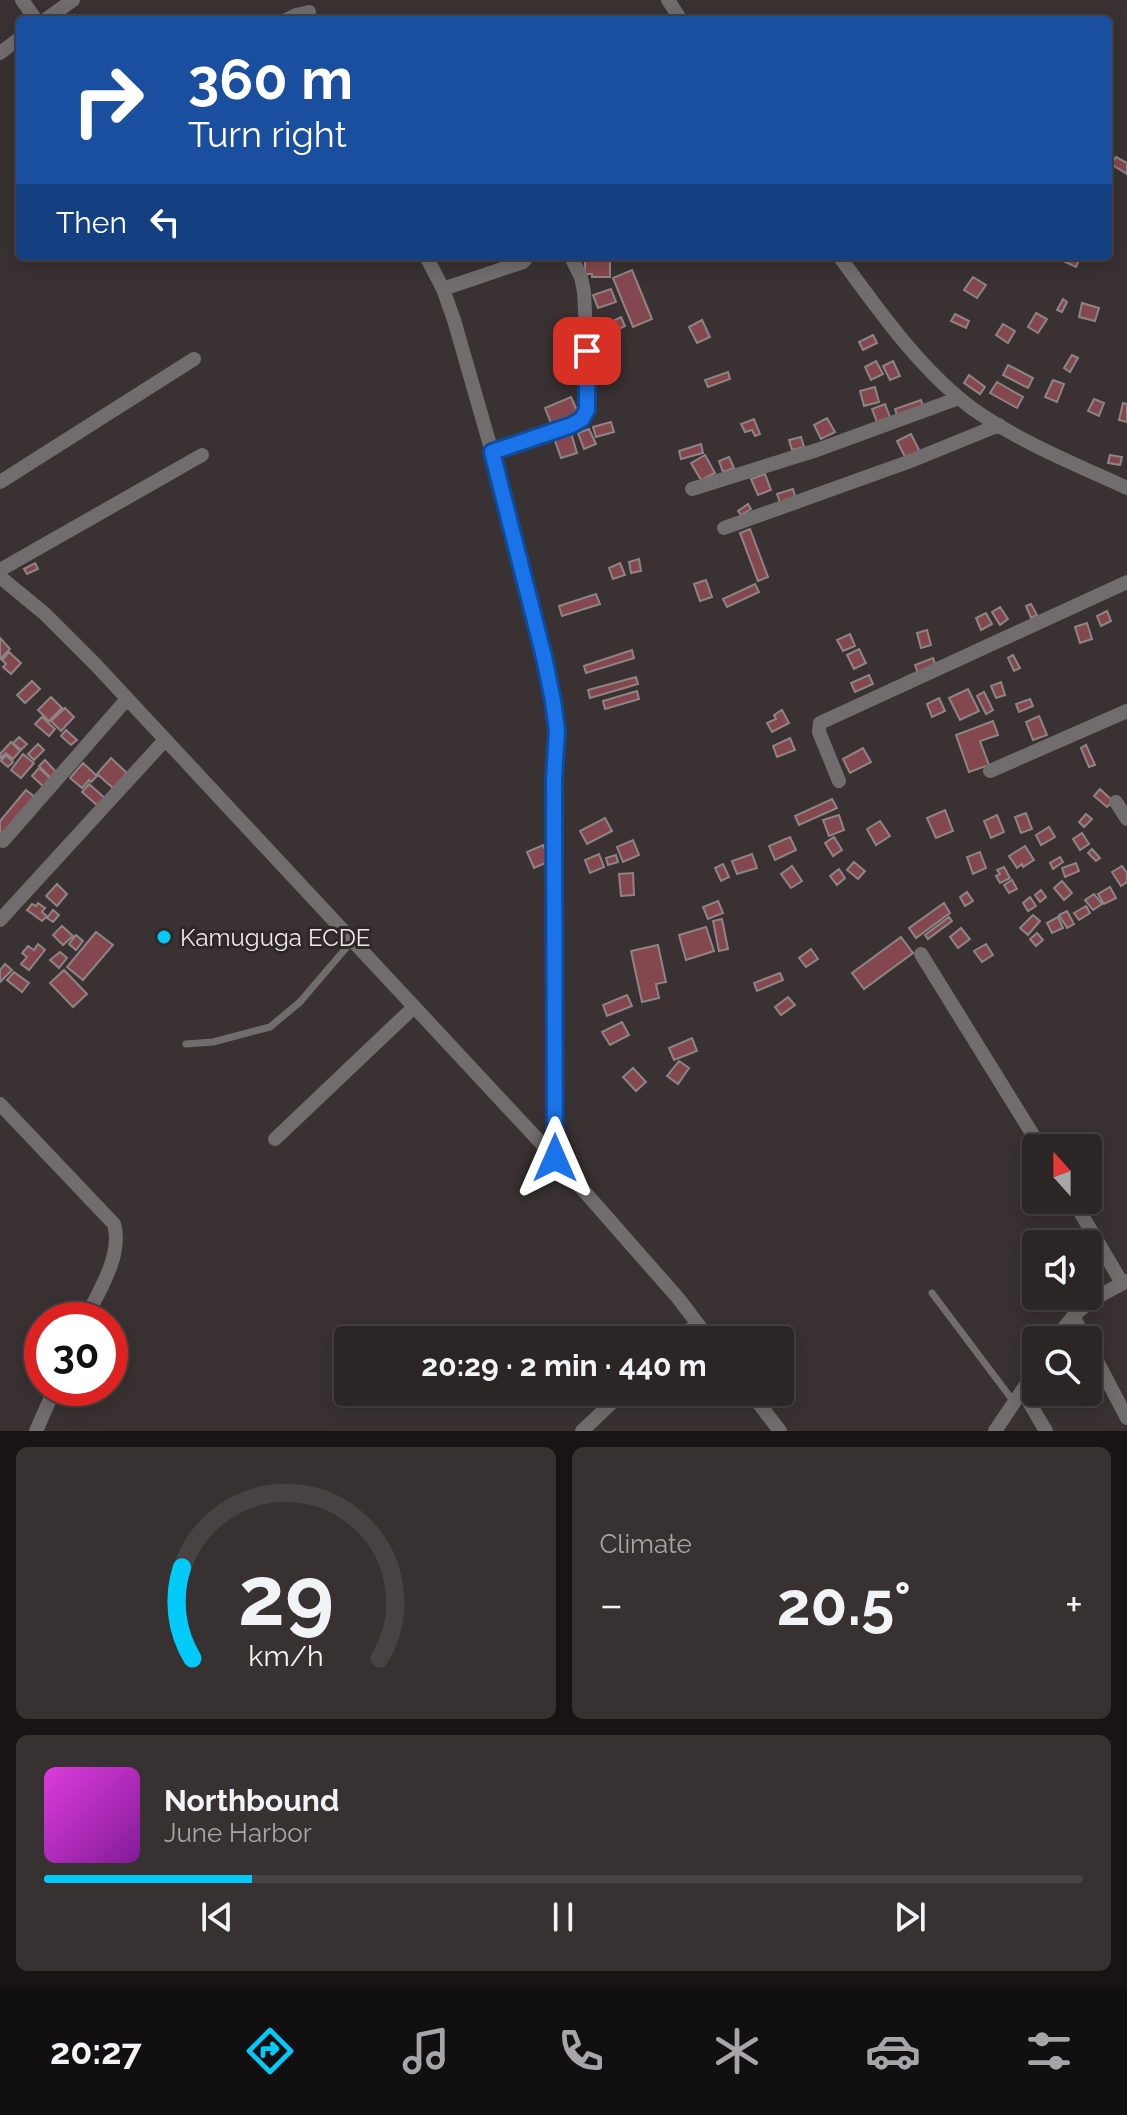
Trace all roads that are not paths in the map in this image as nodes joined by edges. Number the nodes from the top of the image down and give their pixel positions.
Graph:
1 (73, 0) edge
2 (51, 16) edge
3 (428, 260) edge
4 (525, 260) edge
5 (842, 260) edge
6 (573, 261) dead end
7 (443, 289) junction
8 (194, 359) dead end
9 (959, 398) junction
10 (999, 425) junction
11 (492, 452) junction
12 (202, 455) dead end
13 (0, 482) edge
14 (1127, 488) edge
15 (692, 489) dead end
16 (724, 528) dead end
17 (0, 570) edge
18 (0, 577) edge
19 (1127, 582) edge
20 (127, 699) junction
21 (1127, 711) edge
22 (165, 740) junction
23 (990, 771) dead end
24 (839, 781) dead end
25 (1116, 802) dead end
26 (1127, 819) edge
27 (3, 841) dead end
28 (0, 920) edge
29 (352, 940) junction
30 (921, 954) dead end
31 (414, 1007) junction
32 (186, 1044) dead end
33 (0, 1104) edge
34 (1032, 1134) edge
35 (275, 1139) dead end
36 (555, 1158) junction
37 (1082, 1214) edge
38 (1125, 1282) edge
39 (932, 1293) dead end
40 (94, 1302) edge
41 (1073, 1316) junction
42 (697, 1323) junction
43 (694, 1326) edge
44 (699, 1326) edge
45 (1066, 1326) edge
46 (1078, 1326) edge
47 (1102, 1370) edge
48 (1022, 1393) edge
49 (1019, 1398) junction
50 (47, 1406) edge
51 (608, 1406) edge
52 (761, 1406) edge
53 (1127, 1418) edge
54 (36, 1431) edge
55 (582, 1431) edge
56 (780, 1431) edge
57 (995, 1431) edge
58 (1046, 1431) edge

1 - 2 street
3 - 7 street
4 - 7 street
5 - 9 street
6 - 11 street
7 - 11 street
8 - 13 street
9 - 10 street
9 - 15 street
10 - 14 street
10 - 16 street
11 - 36 street
12 - 17 street
18 - 20 street
19 - 24 street
20 - 22 street
20 - 27 street
21 - 23 street
22 - 28 street
22 - 29 street
25 - 26 street
29 - 31 street
29 - 32 lane
30 - 34 street
31 - 35 street
31 - 36 street
33 - 40 street
36 - 42 street
37 - 38 street
38 - 41 street
39 - 49 lane
41 - 45 street
41 - 46 street
42 - 43 street
42 - 44 street
47 - 53 street
48 - 49 street
49 - 57 street
49 - 58 street
50 - 54 street
51 - 55 street
52 - 56 street

